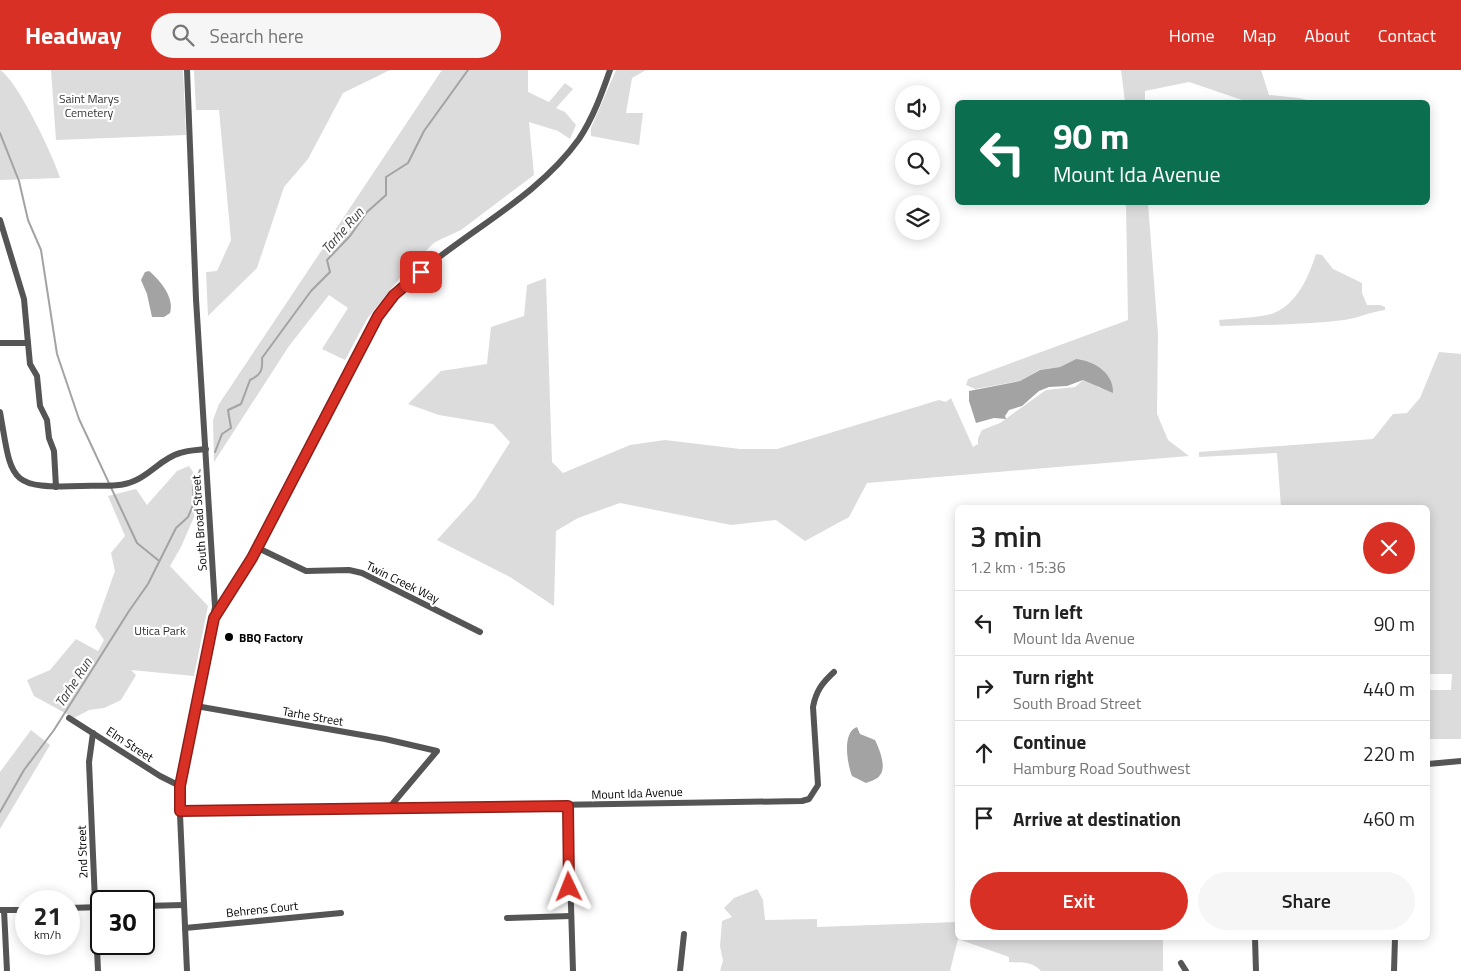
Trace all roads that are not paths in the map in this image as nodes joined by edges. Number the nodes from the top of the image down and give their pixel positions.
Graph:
1 (186, 70) edge
2 (610, 70) edge
3 (0, 220) edge
4 (0, 343) edge
5 (28, 343) junction
6 (0, 412) edge
7 (206, 449) junction
8 (56, 488) junction
9 (258, 548) junction
10 (214, 618) junction
11 (480, 632) dead end
12 (834, 672) dead end
13 (196, 706) junction
14 (69, 718) dead end
15 (93, 733) junction
16 (1461, 762) edge
17 (1430, 764) edge
18 (180, 786) junction
19 (568, 806) junction
20 (389, 808) junction
21 (180, 811) junction
22 (97, 890) edge
23 (184, 905) junction
24 (155, 906) edge
25 (2, 910) edge
26 (15, 910) edge
27 (341, 913) dead end
28 (571, 916) junction
29 (507, 918) dead end
30 (186, 928) junction
31 (684, 934) dead end
32 (1256, 940) edge
33 (1396, 940) edge
34 (98, 955) edge
35 (1180, 963) dead end
36 (7, 971) edge
37 (98, 971) edge
38 (187, 971) edge
39 (573, 971) edge
40 (680, 971) edge
41 (1186, 971) edge
42 (1256, 971) edge
43 (1394, 971) edge

1 - 7 street, South Broad Street
2 - 9 street
3 - 5 street
4 - 5 street
5 - 8 street
6 - 8 street
7 - 8 street
7 - 10 street, South Broad Street
9 - 10 street
9 - 11 street, Twin Creek Way
10 - 13 street, South Broad Street
12 - 19 street, Mount Ida Avenue
13 - 18 street, South Broad Street
13 - 20 street, Tarhe Street
14 - 15 street, Elm Street
15 - 18 street, Elm Street
15 - 22 street, 2nd Street
16 - 17 street
18 - 21 street, South Broad Street
19 - 20 street, Mount Ida Avenue
19 - 28 street
20 - 21 street, Mount Ida Avenue
21 - 23 street, South Broad Street
23 - 24 street
23 - 30 street, South Broad Street
25 - 26 street
25 - 36 street
27 - 30 street, Behrens Court
28 - 29 street
28 - 39 street
30 - 38 street, South Broad Street
31 - 40 street
32 - 42 street
33 - 43 street
34 - 37 street, 2nd Street
35 - 41 street

